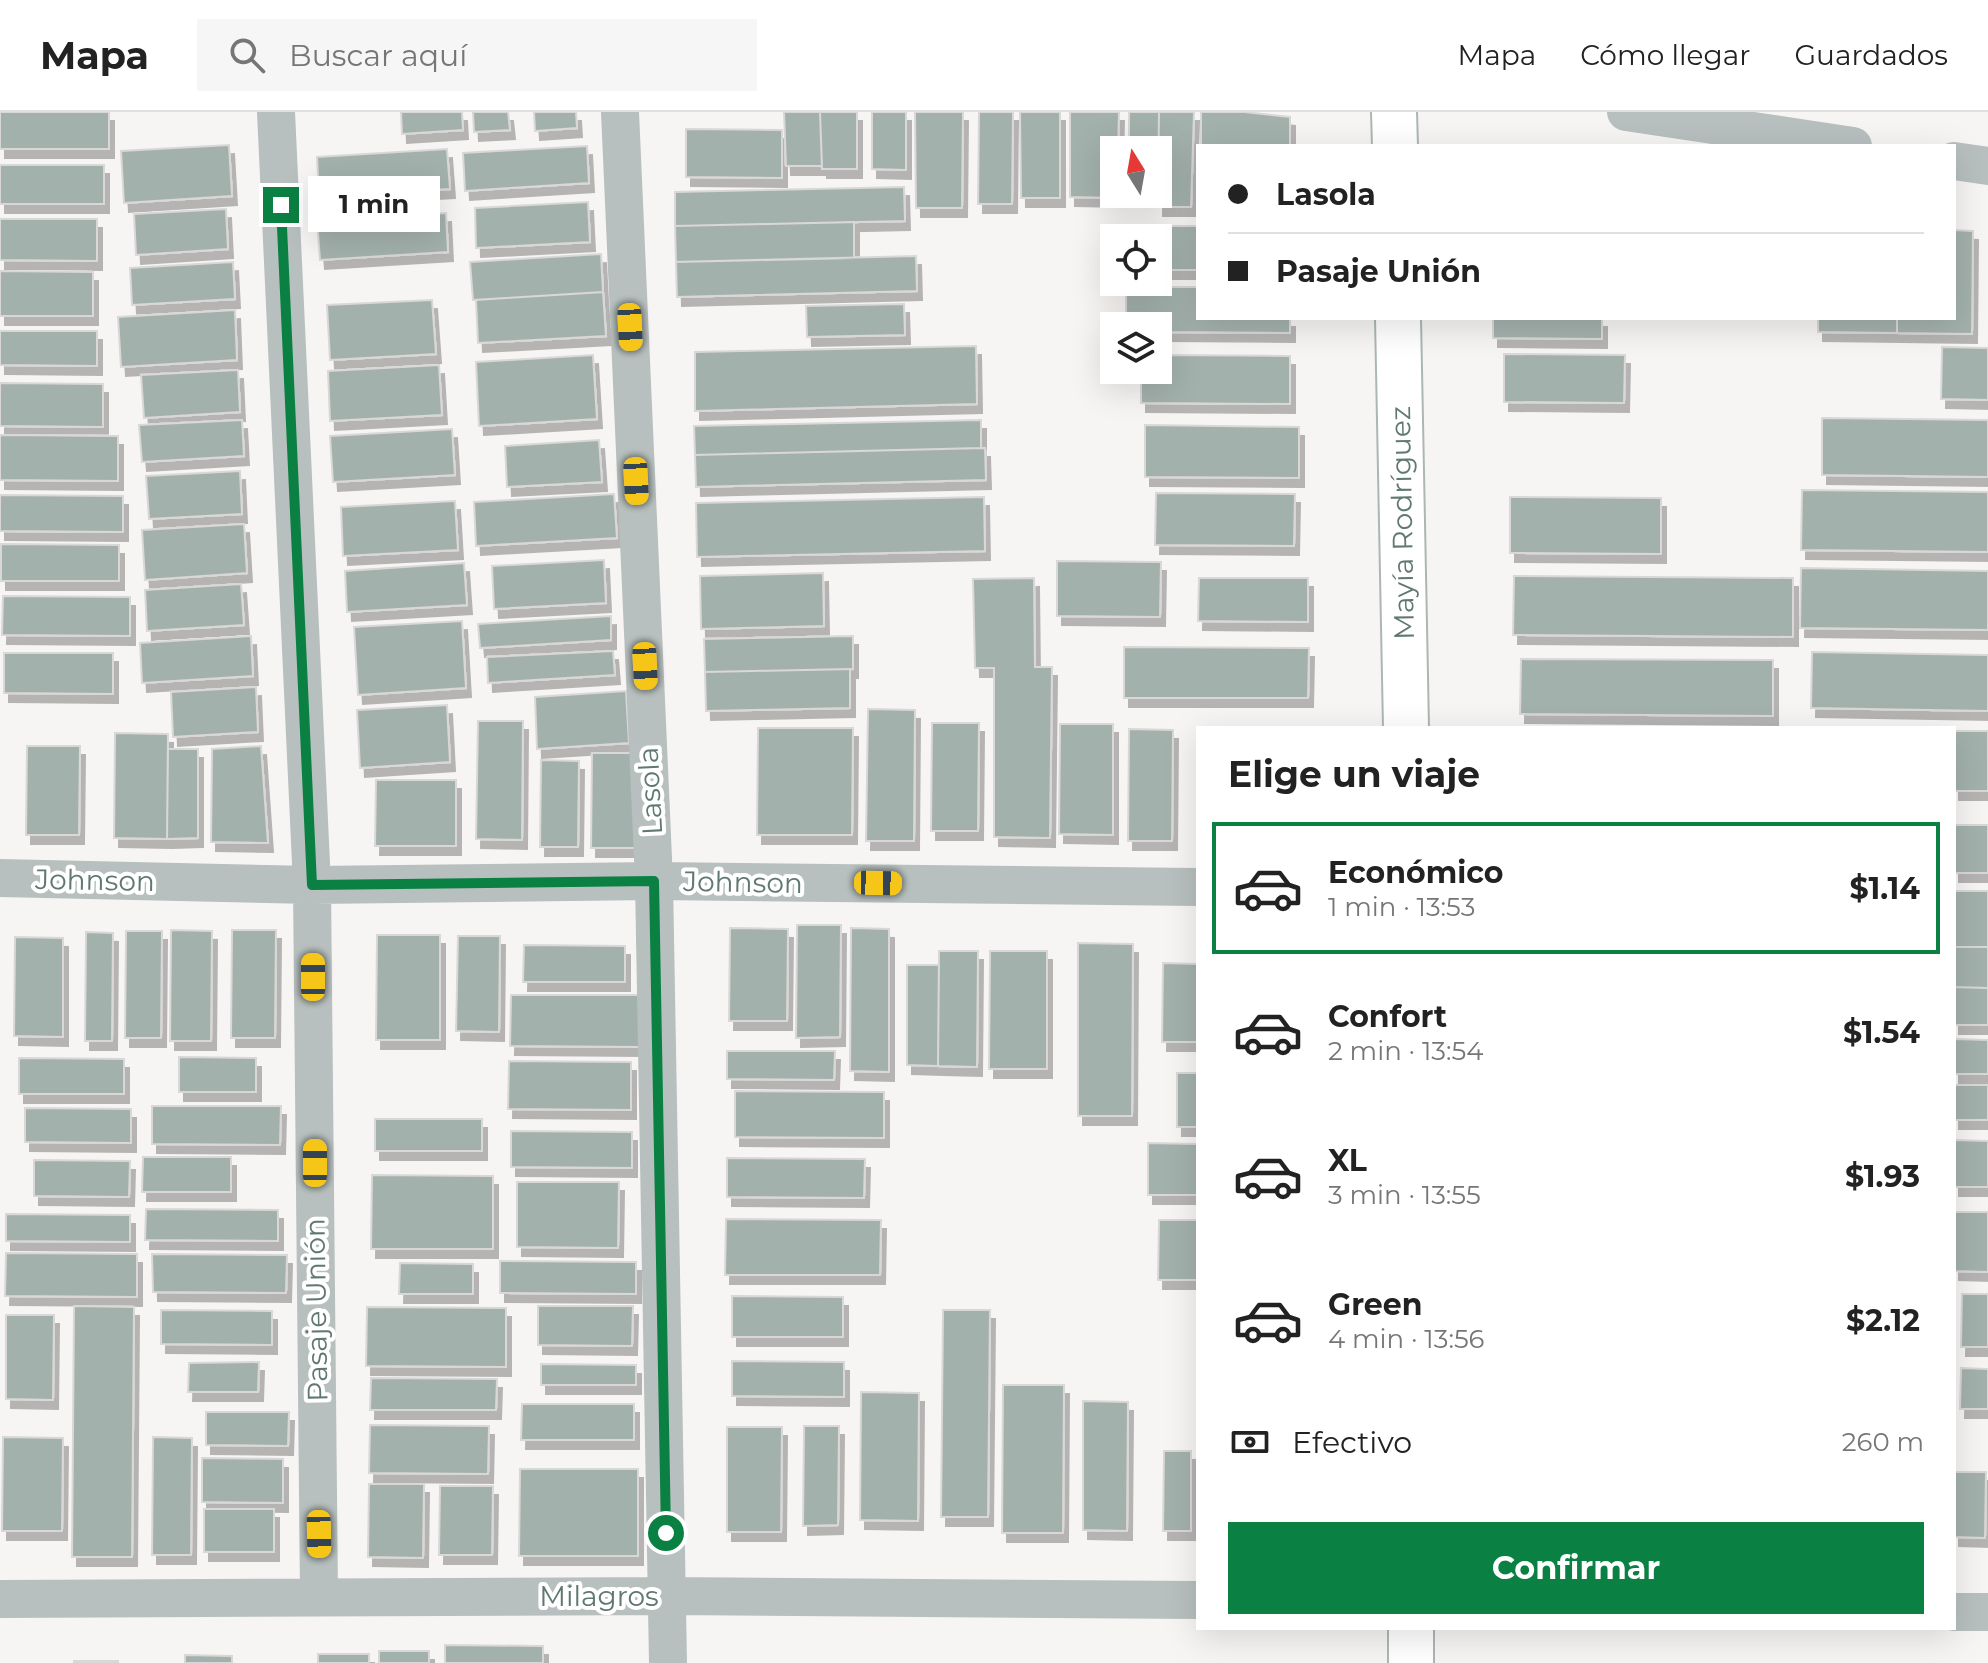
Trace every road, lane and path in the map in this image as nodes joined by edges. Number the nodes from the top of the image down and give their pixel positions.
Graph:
1 (276, 112) edge
2 (620, 112) edge
3 (1394, 112) edge
4 (1626, 112) edge
5 (1395, 144) edge
6 (1840, 144) edge
7 (1956, 161) edge
8 (1988, 166) edge
9 (1398, 320) edge
10 (1406, 726) edge
11 (0, 878) edge
12 (654, 881) junction
13 (312, 885) junction
14 (1196, 887) edge
15 (319, 1596) junction
16 (668, 1596) junction
17 (0, 1599) edge
18 (1196, 1600) edge
19 (1956, 1612) edge
20 (1988, 1612) edge
21 (1411, 1630) edge
22 (668, 1663) edge
23 (1411, 1663) edge

1 - 13 street, Pasaje Unión
2 - 12 street, Lasola
3 - 5 main road
4 - 6 street
7 - 8 street
9 - 10 main road, Mayía Rodríguez
11 - 13 street, Johnson
12 - 13 street, Johnson
12 - 14 street, Johnson
12 - 16 street, Lasola
13 - 15 street, Pasaje Unión
15 - 16 street, Milagros
15 - 17 street, Milagros
16 - 18 street, Milagros
16 - 22 street, Lasola
19 - 20 street
21 - 23 main road

